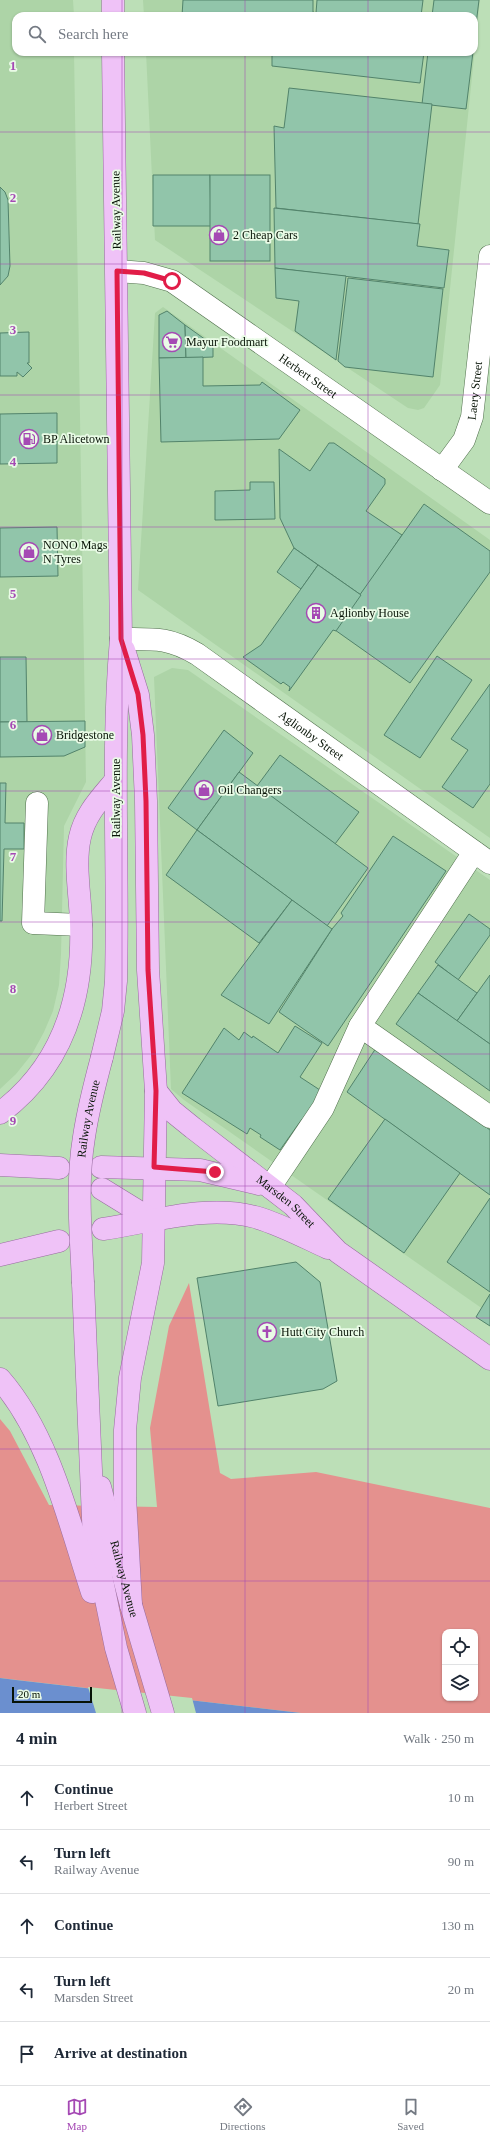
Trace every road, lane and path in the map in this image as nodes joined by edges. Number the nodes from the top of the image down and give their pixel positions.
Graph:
1 (113, 0) edge
2 (113, 12) edge
3 (113, 56) edge
4 (490, 256) edge
5 (117, 271) junction
6 (442, 470) junction
7 (490, 503) edge
8 (121, 639) junction
9 (115, 781) junction
10 (37, 803) dead end
11 (482, 858) edge
12 (81, 925) junction
13 (360, 1026) junction
14 (156, 1091) junction
15 (0, 1113) edge
16 (490, 1117) edge
17 (0, 1165) edge
18 (101, 1167) dead end
19 (154, 1167) junction
20 (55, 1169) dead end
21 (270, 1187) junction
22 (102, 1189) dead end
23 (154, 1221) junction
24 (103, 1230) dead end
25 (59, 1241) dead end
26 (338, 1252) junction
27 (0, 1255) edge
28 (490, 1359) edge
29 (2, 1384) edge
30 (96, 1497) junction
31 (131, 1605) junction
32 (116, 1648) junction
33 (135, 1713) edge
34 (163, 1713) edge

1 - 2 main road
3 - 5 main road, Railway Avenue
4 - 6 street, Laery Street
5 - 6 street, Herbert Street
5 - 8 main road, Railway Avenue
6 - 7 street, Herbert Street
8 - 9 main road, Railway Avenue
8 - 11 street, Aglionby Street
8 - 14 main road
9 - 12 main road
9 - 30 main road, Railway Avenue, bridge
10 - 12 street
11 - 13 street
12 - 15 main road
13 - 16 street
13 - 21 street
14 - 19 main road
14 - 21 main road
17 - 20 main road
18 - 19 main road, Marsden Street
19 - 21 main road, Marsden Street
19 - 23 main road
21 - 26 main road, Marsden Street
22 - 23 main road
23 - 24 main road, Marsden Street
23 - 26 main road, Marsden Street
23 - 31 main road
25 - 27 main road
26 - 28 main road, Marsden Street
29 - 32 main road
30 - 31 main road, Railway Avenue
30 - 32 main road, Railway Avenue
31 - 34 main road, Railway Avenue
32 - 33 main road, Railway Avenue

